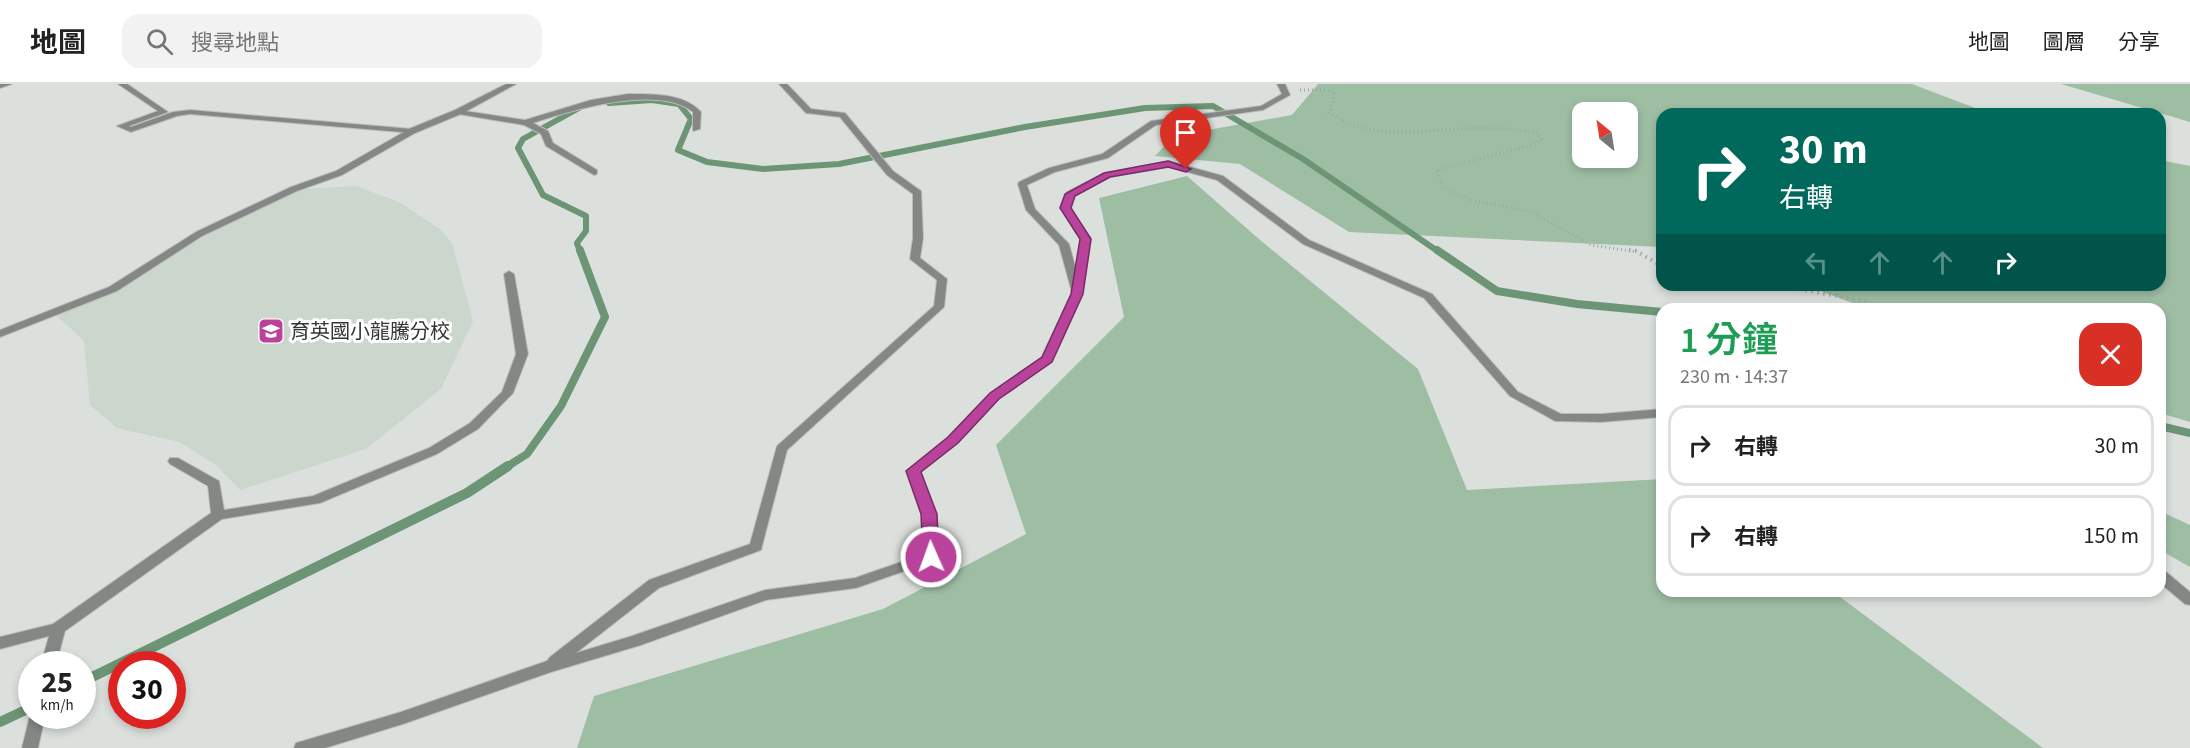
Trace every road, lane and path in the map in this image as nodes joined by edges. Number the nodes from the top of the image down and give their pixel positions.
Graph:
1 (8, 84) edge
2 (122, 84) edge
3 (512, 84) edge
4 (783, 84) edge
5 (0, 86) edge
6 (1282, 87) edge
7 (459, 112) junction
8 (526, 123) junction
9 (696, 129) dead end
10 (412, 131) junction
11 (594, 172) dead end
12 (1656, 263) edge
13 (509, 274) dead end
14 (1810, 291) edge
15 (1077, 294) junction
16 (1871, 302) dead end
17 (0, 334) edge
18 (1656, 414) edge
19 (174, 461) dead end
20 (218, 515) junction
21 (2166, 580) edge
22 (2190, 600) edge
23 (58, 628) junction
24 (0, 643) edge
25 (52, 651) edge
26 (548, 667) junction
27 (34, 729) edge
28 (30, 748) edge
29 (302, 748) edge

1 - 5 street
2 - 10 street
3 - 7 street
4 - 26 street
6 - 12 path
6 - 15 street
7 - 8 street
7 - 10 street
8 - 9 street
8 - 11 street
10 - 17 street
13 - 20 street
14 - 16 path
15 - 18 street
15 - 26 street
19 - 20 street
20 - 23 street
21 - 22 street
23 - 24 street
23 - 25 street
26 - 29 street
27 - 28 street

